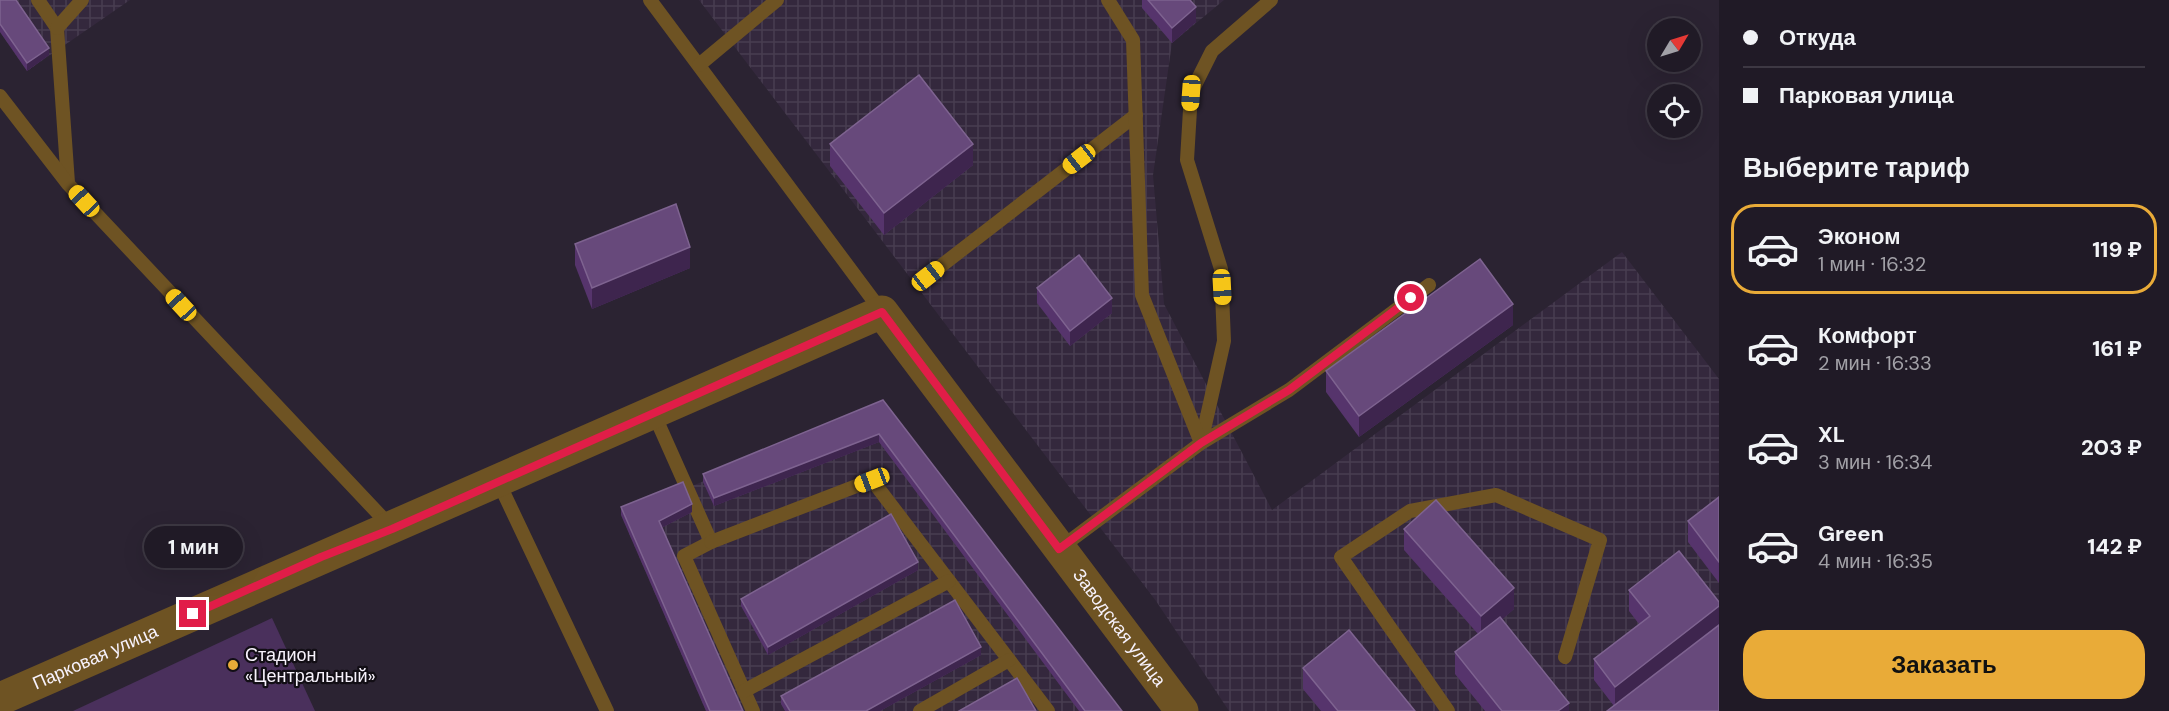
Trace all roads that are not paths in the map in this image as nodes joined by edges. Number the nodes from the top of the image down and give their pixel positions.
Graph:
1 (38, 0) edge
2 (82, 0) edge
3 (650, 0) edge
4 (777, 0) edge
5 (1108, 0) edge
6 (1271, 0) edge
7 (57, 28) junction
8 (699, 65) junction
9 (0, 96) edge
10 (1136, 115) junction
11 (68, 184) junction
12 (928, 276) dead end
13 (1428, 285) dead end
14 (882, 312) junction
15 (654, 414) junction
16 (1201, 443) junction
17 (498, 481) junction
18 (392, 529) junction
19 (711, 542) junction
20 (1059, 549) junction
21 (949, 581) junction
22 (1565, 657) dead end
23 (1009, 660) junction
24 (744, 691) junction
25 (0, 699) edge
26 (607, 711) edge
27 (753, 711) edge
28 (920, 711) edge
29 (1048, 711) edge
30 (1182, 711) edge
31 (1448, 711) edge

1 - 7 lane
2 - 7 lane
3 - 8 lane
4 - 8 lane
5 - 10 lane
6 - 16 lane
7 - 11 lane
8 - 14 lane
9 - 11 lane
10 - 12 lane
10 - 16 lane
11 - 18 lane
13 - 16 lane
14 - 15 street, Парковая улица
14 - 20 street, Заводская улица
15 - 17 street, Парковая улица
15 - 19 lane
16 - 20 lane
17 - 18 street, Парковая улица
17 - 26 lane
18 - 25 street, Парковая улица
19 - 21 lane
19 - 24 lane
20 - 30 street, Заводская улица
21 - 23 lane
21 - 24 lane
22 - 31 lane
23 - 28 lane
23 - 29 lane
24 - 27 lane

